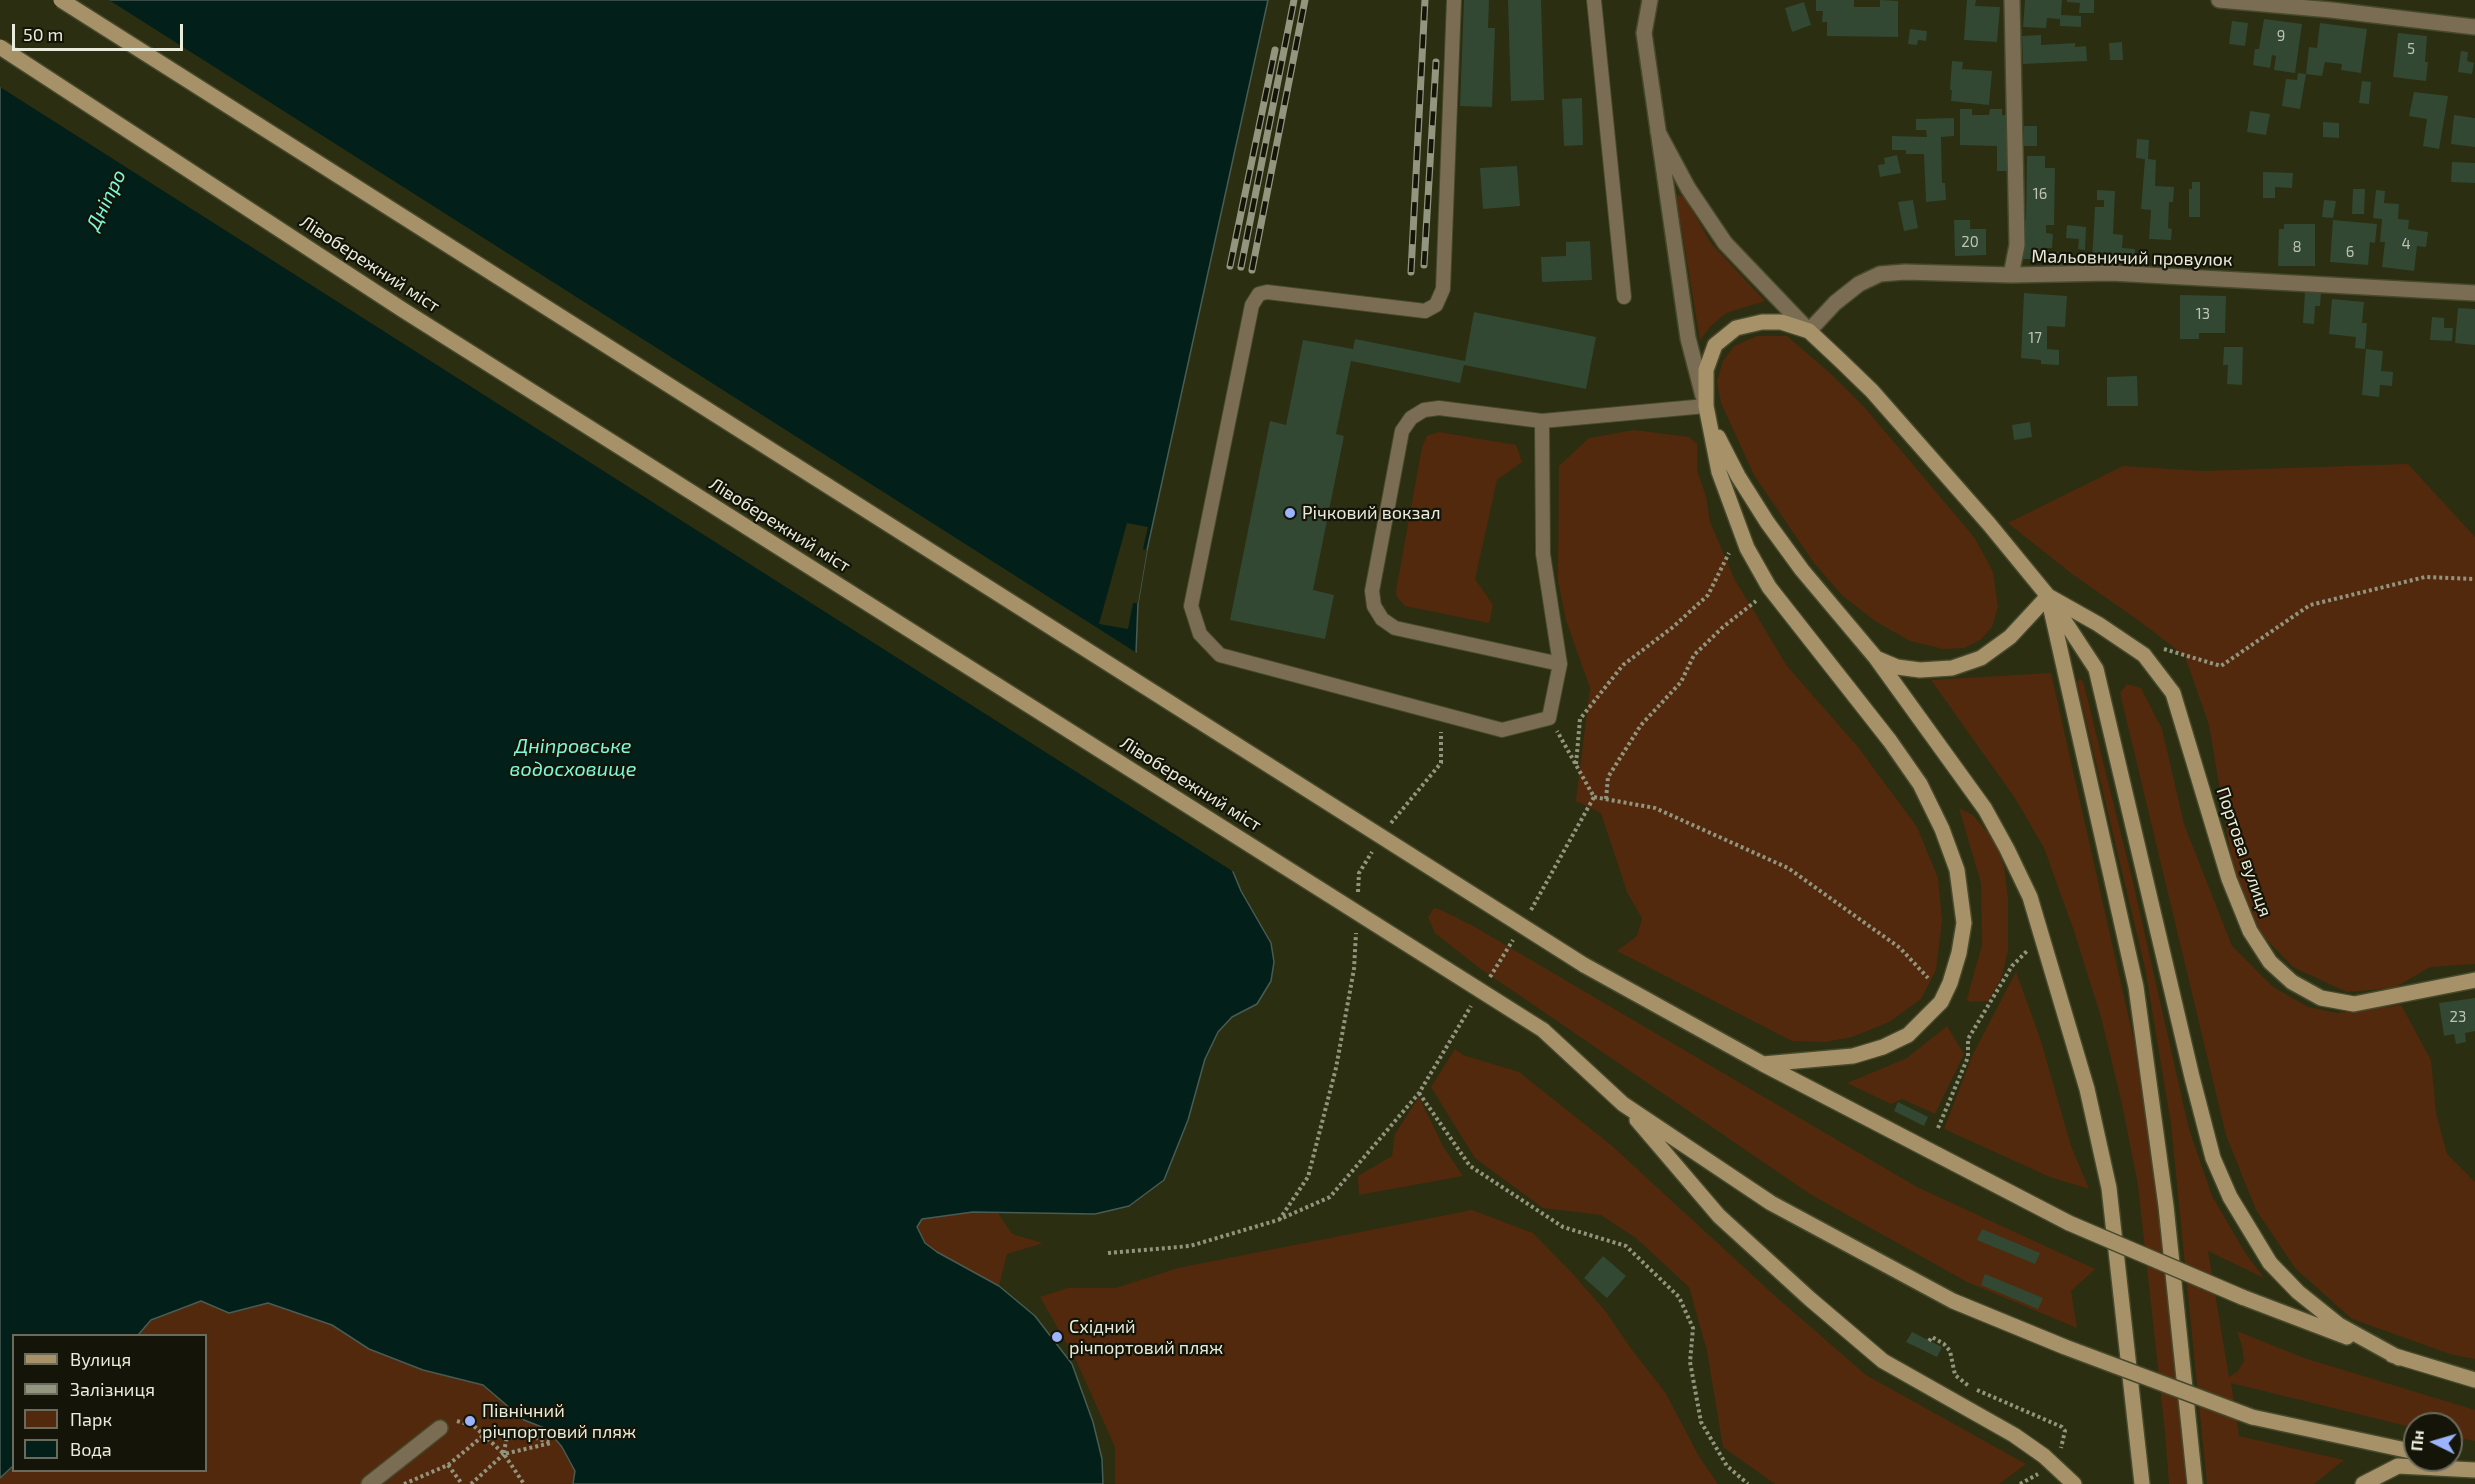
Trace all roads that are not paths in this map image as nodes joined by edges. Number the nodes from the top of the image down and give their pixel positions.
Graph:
1 (61, 0) edge
2 (1454, 0) edge
3 (1594, 0) edge
4 (1650, 0) edge
5 (2012, 0) edge
6 (2219, 0) edge
7 (2475, 27) edge
8 (0, 47) edge
9 (1658, 132) junction
10 (2011, 275) junction
11 (2475, 293) edge
12 (1624, 297) dead end
13 (1809, 331) junction
14 (1706, 406) junction
15 (1542, 421) junction
16 (2048, 596) junction
17 (1876, 658) junction
18 (1560, 664) junction
19 (2475, 980) edge
20 (1762, 1064) junction
21 (1623, 1104) junction
22 (2399, 1358) junction
23 (2475, 1380) edge
24 (440, 1428) road end
25 (2403, 1449) edge
26 (2475, 1470) edge
27 (369, 1484) edge
28 (2074, 1484) edge
29 (2142, 1484) edge
30 (2195, 1484) edge
31 (2363, 1484) edge

1 - 20 main road, bridge
2 - 18 lane
3 - 12 lane
4 - 9 street
5 - 10 street
6 - 7 street
8 - 21 main road, Лівобережний міст, bridge
9 - 13 street
9 - 14 street
10 - 11 street, Мальовничий провулок
10 - 13 street, Мальовничий провулок
13 - 14 main road
13 - 16 main road
14 - 15 lane
14 - 17 main road
14 - 20 main road
15 - 18 lane
15 - 18 lane
16 - 17 main road
16 - 19 main road, Портова вулиця
16 - 22 main road
16 - 30 main road
17 - 29 main road
20 - 22 main road, bridge
21 - 25 main road, bridge
21 - 28 main road
22 - 23 main road
24 - 27 street
26 - 31 main road

